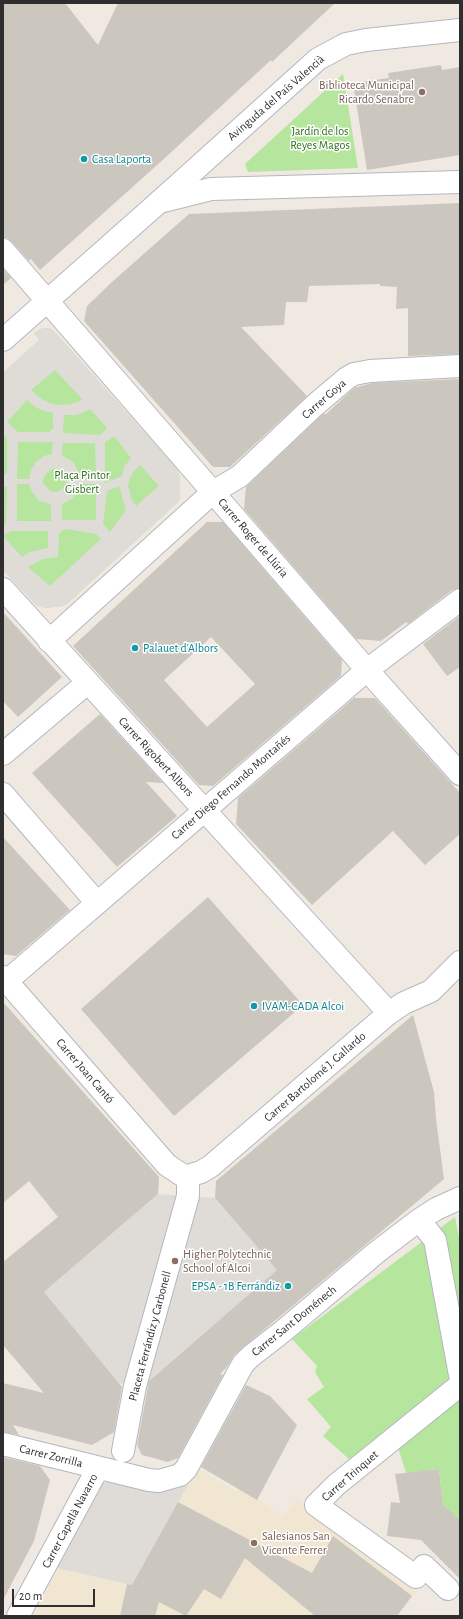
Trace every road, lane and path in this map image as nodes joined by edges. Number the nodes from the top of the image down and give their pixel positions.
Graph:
1 (460, 30) edge
2 (460, 182) edge
3 (160, 202) junction
4 (3, 250) edge
5 (47, 301) junction
6 (3, 340) edge
7 (460, 366) edge
8 (213, 492) junction
9 (3, 590) edge
10 (460, 600) edge
11 (49, 641) junction
12 (367, 670) junction
13 (87, 683) junction
14 (3, 754) edge
15 (460, 774) edge
16 (3, 794) edge
17 (205, 810) junction
18 (97, 903) junction
19 (460, 962) edge
20 (5, 979) edge
21 (460, 985) edge
22 (430, 991) junction
23 (389, 1013) junction
24 (188, 1176) junction
25 (455, 1200) edge
26 (419, 1220) junction
27 (458, 1352) edge
28 (460, 1375) edge
29 (460, 1385) edge
30 (3, 1444) edge
31 (122, 1451) dead end
32 (98, 1468) junction
33 (448, 1589) dead end
34 (18, 1616) edge

1 - 3 street, Avinguda del País Valencià
2 - 3 street, Avinguda del País Valencià
3 - 5 street, Avinguda del País Valencià
4 - 5 street, Carrer Roger de Llúria
5 - 6 street, Avinguda del País Valencià
5 - 8 street, Carrer Roger de Llúria
7 - 8 street, Carrer Goya
8 - 11 street
8 - 12 street, Carrer Roger de Llúria
9 - 11 street, Carrer Rigobert Albors
10 - 12 street, Carrer Diego Fernando Montañés
11 - 13 street, Carrer Rigobert Albors
12 - 15 street, Carrer Roger de Llúria
12 - 17 street, Carrer Diego Fernando Montañés
13 - 14 street
13 - 17 street, Carrer Rigobert Albors
16 - 18 street
17 - 18 street, Carrer Diego Fernando Montañés
17 - 23 street, Carrer Rigobert Albors
18 - 20 street, Carrer Diego Fernando Montañés
19 - 22 street, Carrer Bartolomé J. Gallardo
20 - 24 street, Carrer Joan Cantó
21 - 22 street
22 - 23 street, Carrer Bartolomé J. Gallardo
23 - 24 street, Carrer Bartolomé J. Gallardo
24 - 31 street, Placeta Ferrándiz y Carbonell
25 - 26 street, Carrer Sant Doménech
26 - 27 street
26 - 32 street, Carrer Sant Doménech
27 - 28 street
29 - 33 street, Carrer Trinquet
30 - 32 street, Carrer Zorrilla
32 - 34 street, Carrer Capellà Navarro

